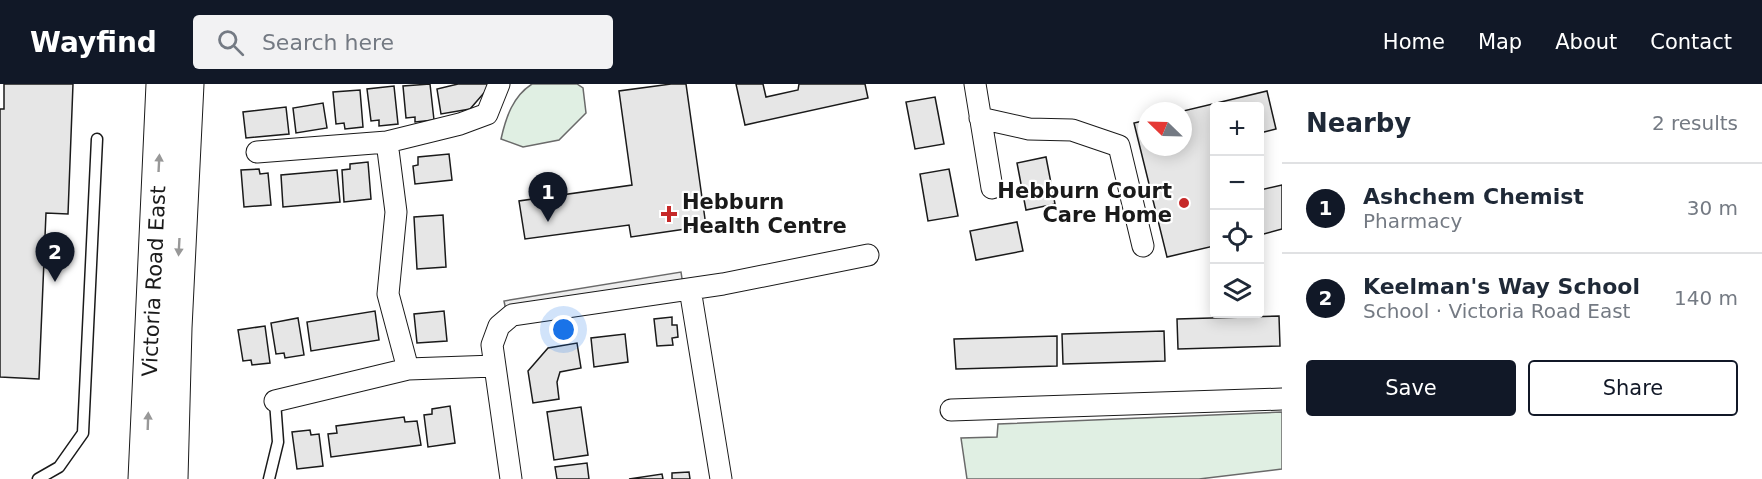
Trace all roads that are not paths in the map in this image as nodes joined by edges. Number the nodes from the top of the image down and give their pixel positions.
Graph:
1 (163, 84) edge
2 (187, 84) edge
3 (499, 84) edge
4 (975, 84) edge
5 (980, 118) junction
6 (97, 139) dead end
7 (387, 142) junction
8 (257, 153) dead end
9 (992, 188) dead end
10 (1143, 246) dead end
11 (868, 255) dead end
12 (690, 289) junction
13 (495, 366) junction
14 (408, 369) junction
15 (1282, 399) edge
16 (275, 401) joint
17 (951, 410) dead end
18 (38, 479) edge
19 (145, 479) edge
20 (171, 479) edge
21 (269, 479) edge
22 (511, 479) edge
23 (721, 479) edge

19 -> 1 main road, Victoria Road East
2 -> 20 main road, Victoria Road East
3 - 7 street
4 - 5 street
5 - 9 street
5 - 10 street
6 - 18 lane
7 - 8 street
7 - 14 street
11 - 12 street
12 - 13 street
12 - 23 street
13 - 14 street
13 - 22 street
14 - 16 street
15 - 17 street
16 - 21 lane

